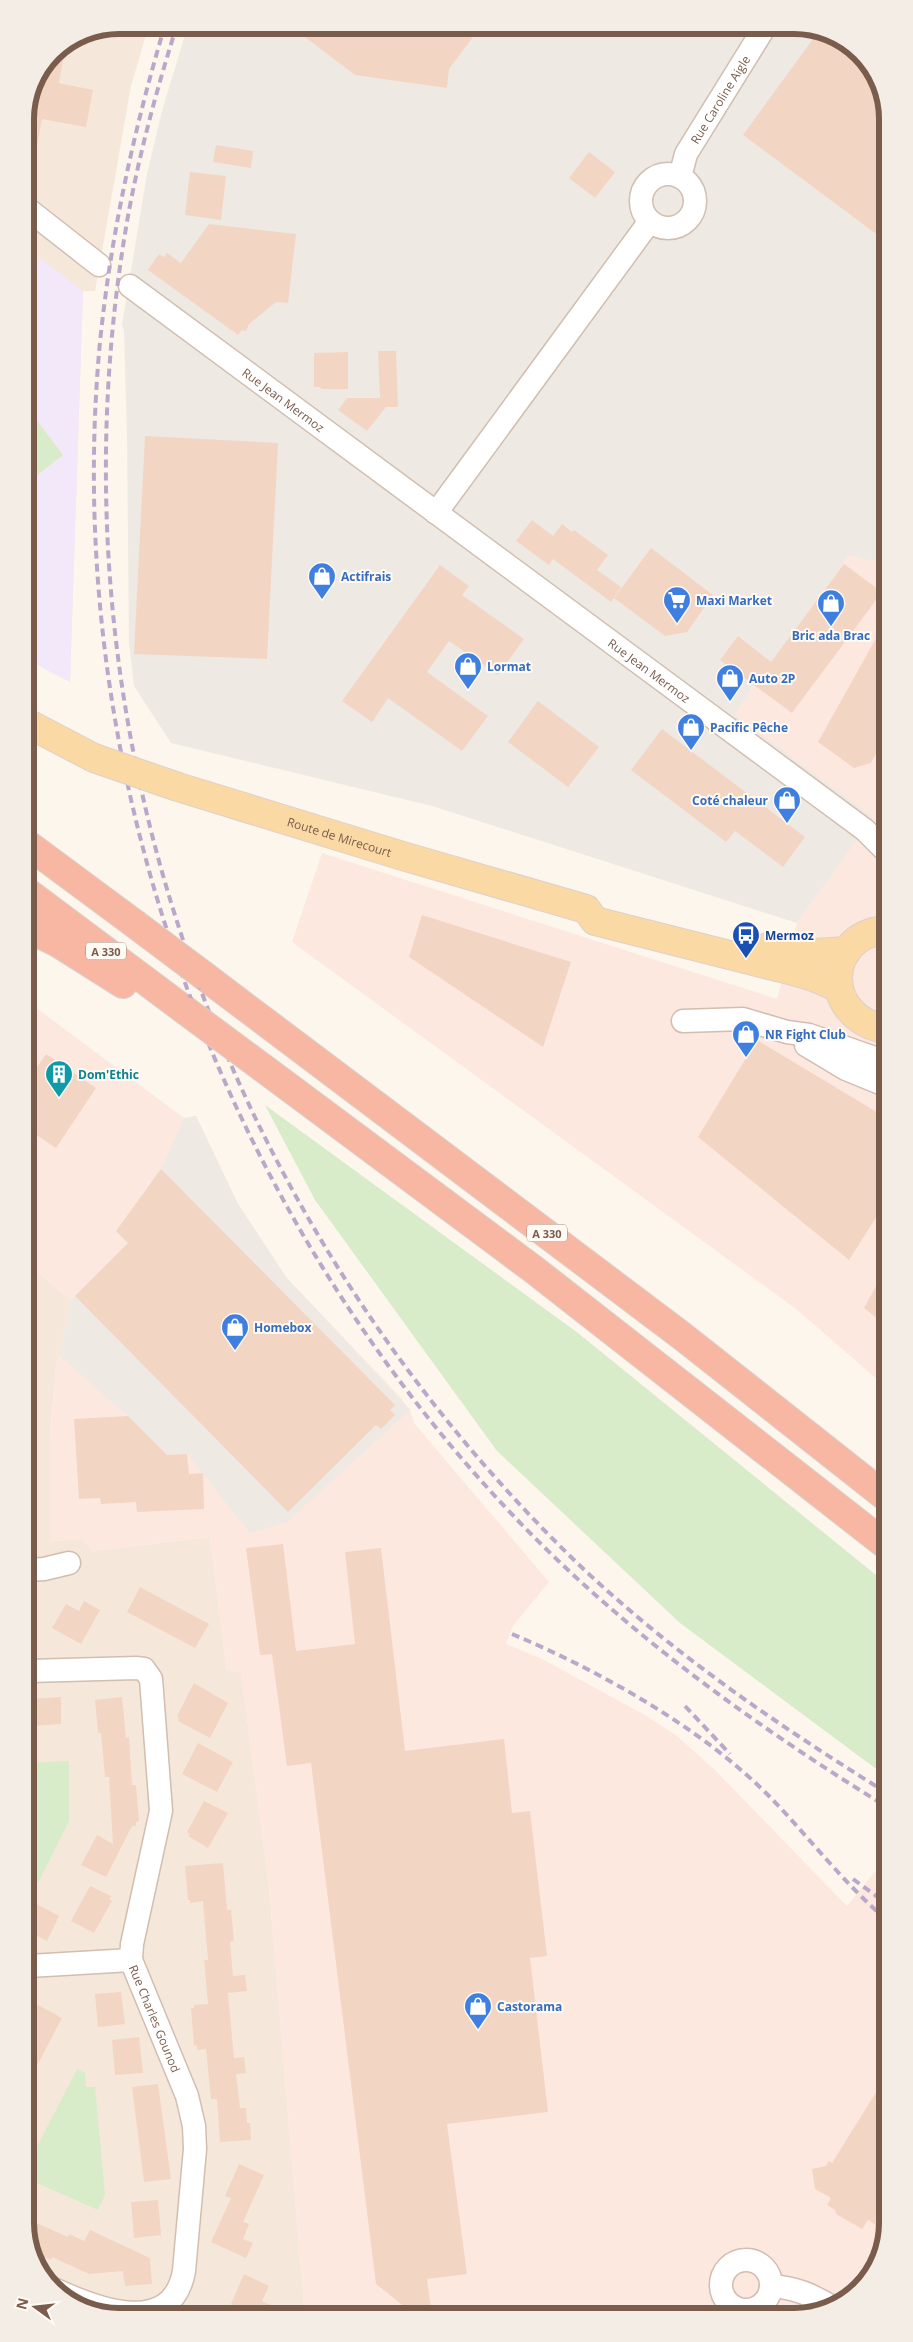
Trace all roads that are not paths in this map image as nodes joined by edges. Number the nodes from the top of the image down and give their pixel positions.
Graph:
1 (760, 34) edge
2 (680, 177) junction
3 (34, 214) edge
4 (650, 221) junction
5 (99, 265) dead end
6 (130, 286) dead end
7 (436, 513) junction
8 (34, 726) edge
9 (34, 745) edge
10 (94, 758) junction
11 (879, 844) edge
12 (34, 849) edge
13 (34, 897) edge
14 (586, 909) junction
15 (879, 928) edge
16 (34, 931) edge
17 (847, 951) junction
18 (843, 998) junction
19 (190, 1020) junction
20 (683, 1021) dead end
21 (879, 1027) edge
22 (879, 1061) edge
23 (879, 1061) edge
24 (850, 1063) junction
25 (879, 1082) edge
26 (879, 1492) edge
27 (879, 1540) edge
28 (69, 1563) dead end
29 (34, 1570) edge
30 (34, 1671) edge
31 (131, 1960) junction
32 (34, 1966) edge
33 (771, 2286) junction
34 (825, 2303) edge
35 (155, 2308) edge
36 (735, 2308) edge
37 (757, 2308) edge

1 - 2 street, Rue Caroline Aigle
2 - 4 street
2 - 4 street
3 - 5 street
4 - 7 street
6 - 7 street, Rue Jean Mermoz
7 - 11 street, Rue Jean Mermoz
8 - 10 main road, Route de Mirecourt
9 - 10 main road, Route de Mirecourt
10 - 14 main road, Route de Mirecourt, bridge
12 - 26 highway, A 330, bridge
13 - 19 highway, A 330
14 - 17 main road, Route de Mirecourt
14 - 18 main road, Route de Mirecourt
15 - 17 main road
16 - 19 highway
17 - 18 main road
18 - 21 main road, Route de Mirecourt
18 - 24 street
19 - 27 highway, A 330, bridge
20 - 24 street
22 - 24 street
23 - 24 street
24 - 25 street
28 - 29 street
30 - 31 street, Rue Charles Gounod
31 - 32 street
31 - 35 street, Rue Charles Gounod
33 - 34 street
33 - 36 street
33 - 37 street

